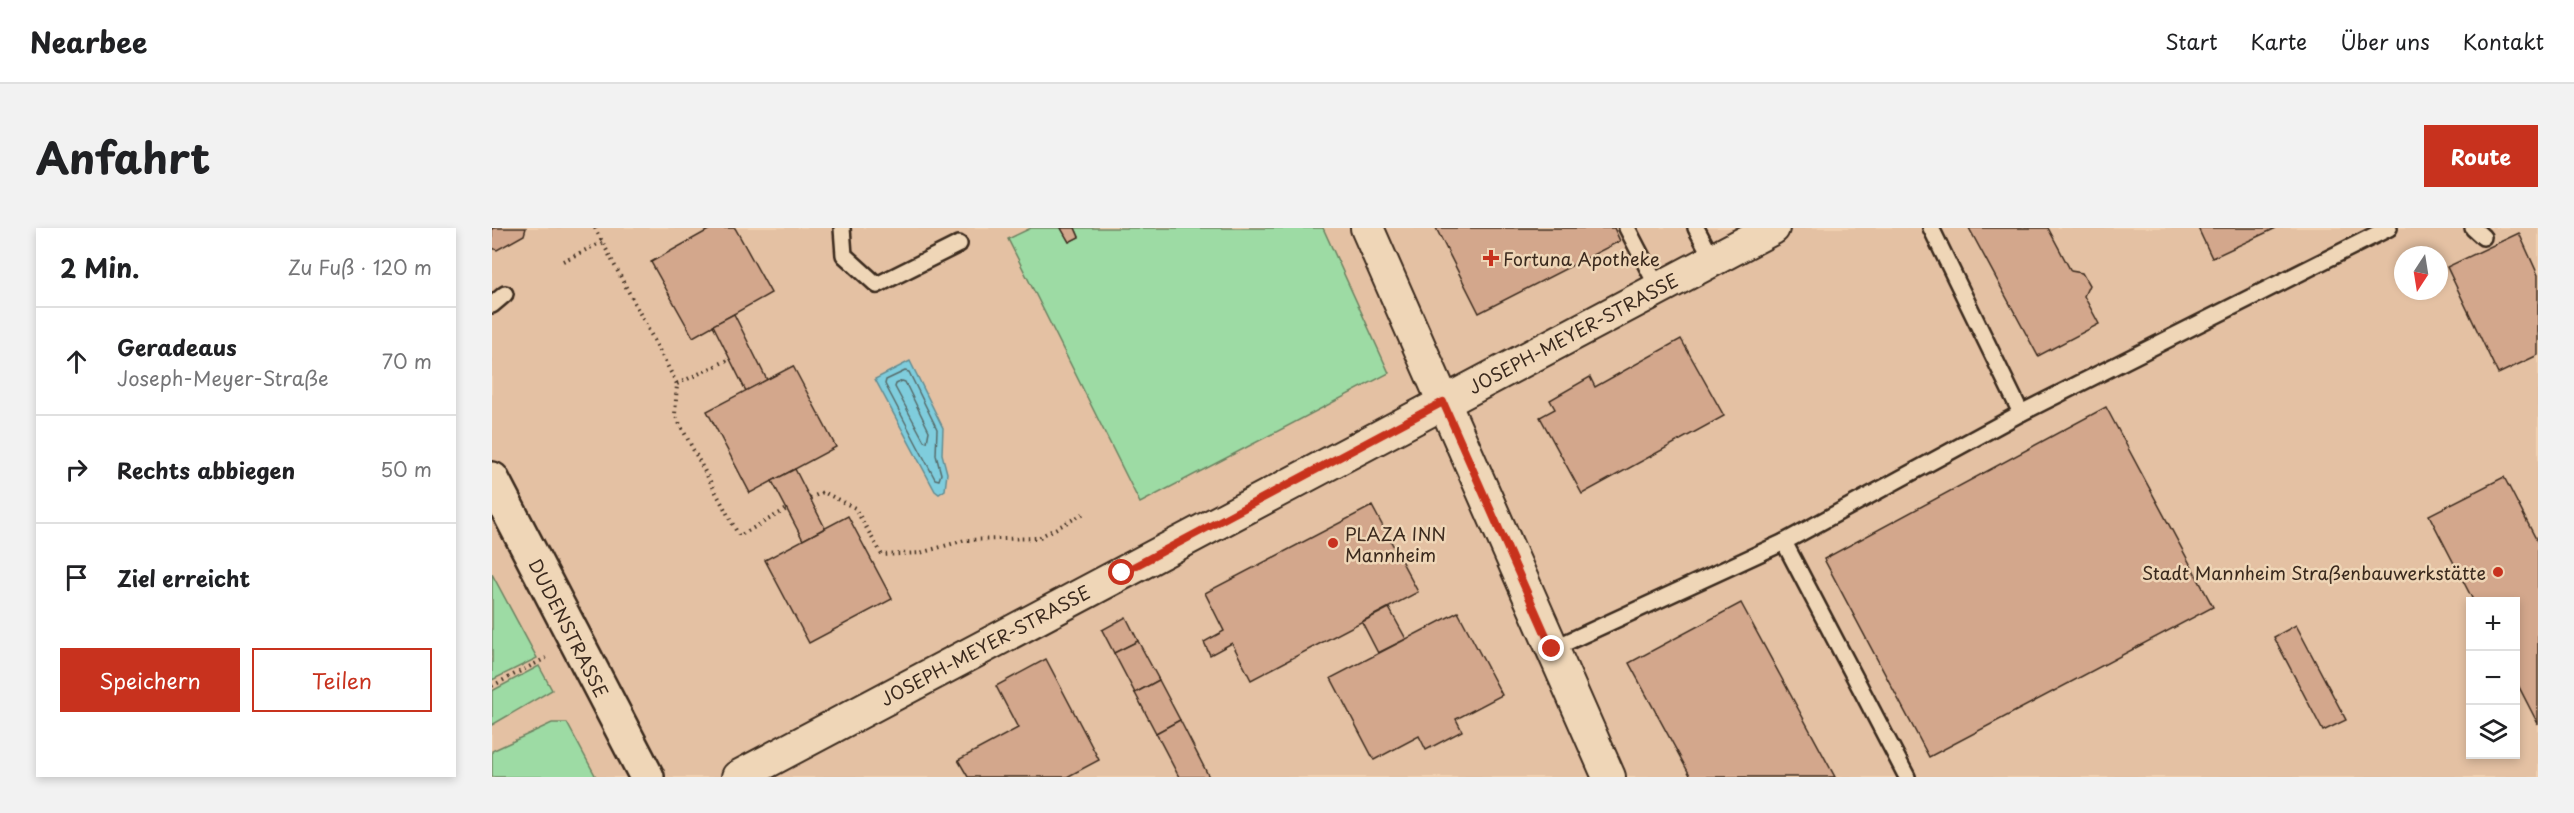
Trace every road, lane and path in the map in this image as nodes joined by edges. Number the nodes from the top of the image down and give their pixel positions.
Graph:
1 (595, 228) edge
2 (842, 228) edge
3 (1366, 228) edge
4 (1627, 228) edge
5 (1696, 228) edge
6 (1773, 228) edge
7 (1931, 228) edge
8 (2389, 228) edge
9 (602, 242) junction
10 (959, 244) dead end
11 (1713, 260) junction
12 (562, 261) dead end
13 (1658, 288) junction
14 (505, 294) dead end
15 (492, 305) edge
16 (730, 358) dead end
17 (677, 384) junction
18 (1443, 402) junction
19 (2021, 413) junction
20 (492, 479) edge
21 (810, 498) dead end
22 (787, 509) dead end
23 (1083, 514) dead end
24 (1784, 542) junction
25 (1552, 649) junction
26 (546, 658) dead end
27 (492, 686) edge
28 (647, 777) edge
29 (738, 777) edge
30 (1609, 777) edge
31 (1906, 777) edge

1 - 9 path
2 - 10 lane
3 - 18 street
4 - 13 lane
5 - 11 lane
6 - 11 street, JOSEPH-MEYER-STRASSE
7 - 19 lane
8 - 19 lane
9 - 12 path
9 - 17 path
11 - 13 street, JOSEPH-MEYER-STRASSE
13 - 18 street, JOSEPH-MEYER-STRASSE
14 - 15 lane
16 - 17 path
17 - 22 path
18 - 25 street
18 - 29 street, JOSEPH-MEYER-STRASSE
19 - 24 lane
20 - 28 street, DUDENSTRASSE
21 - 23 path
24 - 25 lane
24 - 31 lane
25 - 30 street
26 - 27 path

